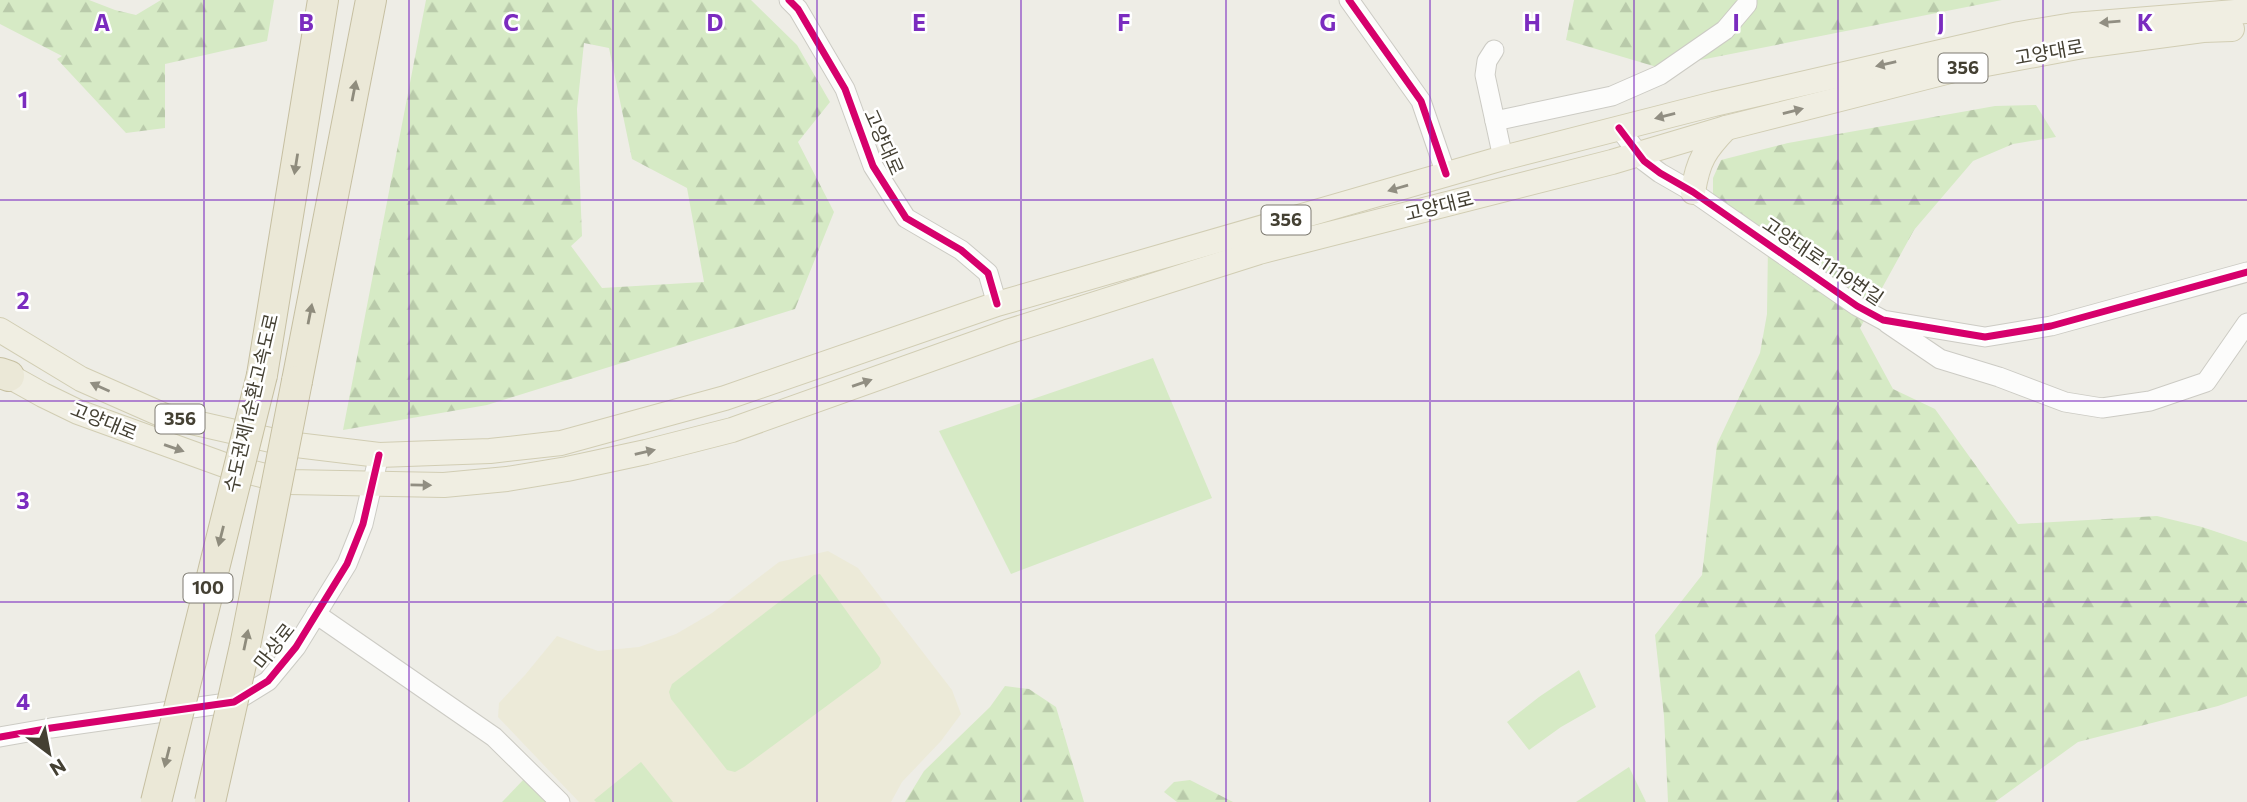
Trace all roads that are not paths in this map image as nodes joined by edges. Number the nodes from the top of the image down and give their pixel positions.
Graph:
1 (323, 0) edge
2 (372, 0) edge
3 (789, 0) edge
4 (1349, 0) edge
5 (1747, 0) edge
6 (2201, 7) edge
7 (2247, 11) edge
8 (2247, 28) edge
9 (1494, 50) dead end
10 (1495, 121) junction
11 (1619, 128) junction
12 (1727, 128) junction
13 (1639, 154) junction
14 (1503, 158) junction
15 (1446, 174) junction
16 (1693, 192) junction
17 (2247, 272) edge
18 (997, 304) junction
19 (1883, 320) junction
20 (2247, 323) edge
21 (0, 330) edge
22 (3, 373) edge
23 (379, 455) junction
24 (372, 484) junction
25 (316, 614) junction
26 (0, 737) edge
27 (156, 802) edge
28 (210, 802) edge
29 (560, 802) edge

1 -> 27 highway, 수도권제1순환고속도로 / 100, bridge
28 -> 2 highway, 수도권제1순환고속도로 / 100, bridge
3 - 18 street, 고양대로
4 - 15 street, 고양대로
5 - 10 street
6 - 7 main road, 고양대로 / 356
6 -> 11 main road, 고양대로 / 356
12 -> 8 main road, 고양대로 / 356
9 - 10 street
10 - 14 street
11 - 13 street, 고양대로1119번길
11 - 14 main road, 고양대로 / 356
12 - 13 main road, 고양대로 / 356
12 - 16 main road
13 - 16 street, 고양대로1119번길
24 -> 13 main road, 고양대로 / 356
14 - 15 main road, 고양대로 / 356
15 -> 18 main road, 고양대로 / 356
16 - 19 street, 고양대로1119번길
17 - 19 street, 고양대로1119번길
18 - 23 main road, 고양대로 / 356
19 - 20 street, 고양대로1119번길
23 -> 21 main road, 고양대로 / 356
22 -> 24 main road, 고양대로 / 356
23 - 24 street, 마상로
24 - 25 street, 마상로
25 - 26 street, 마상로
25 - 29 street, 마상로

